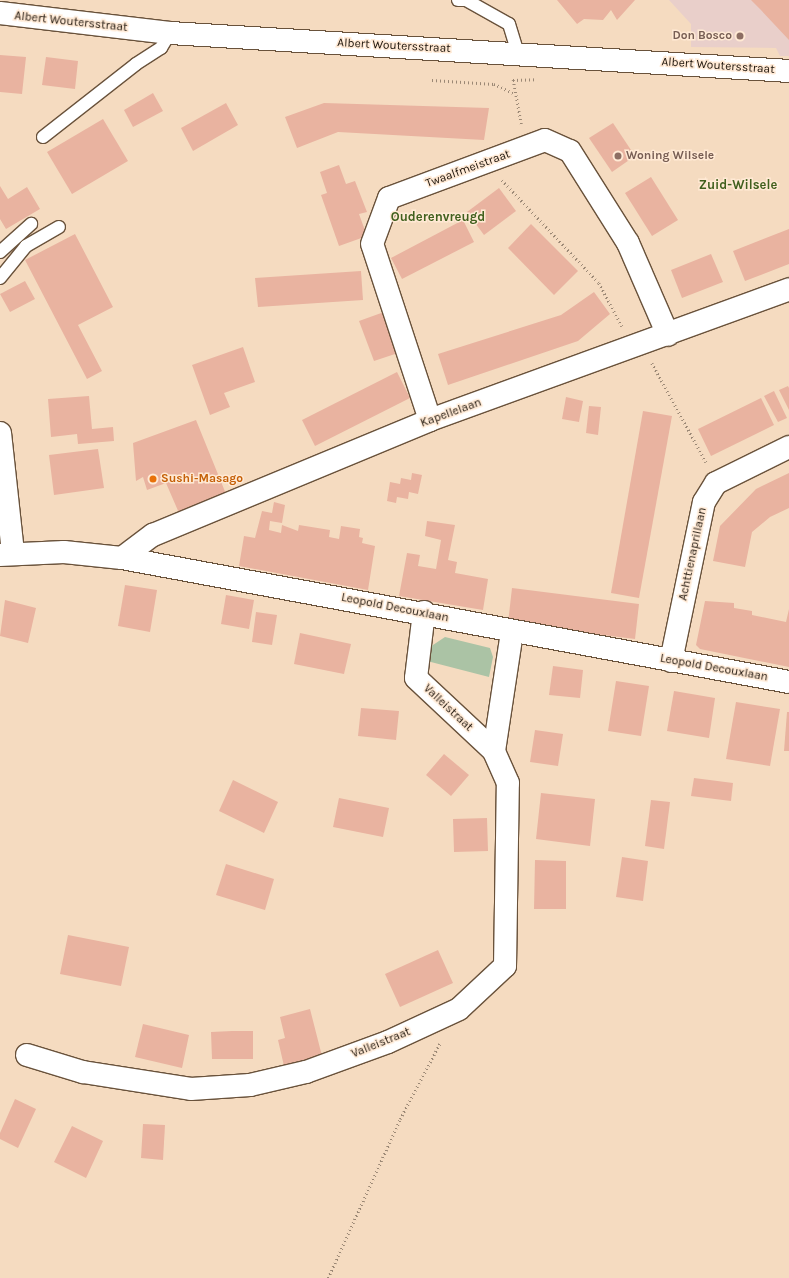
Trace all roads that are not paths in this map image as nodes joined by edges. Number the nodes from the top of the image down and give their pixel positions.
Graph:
1 (458, 0) edge
2 (0, 14) edge
3 (170, 33) junction
4 (518, 54) junction
5 (789, 70) edge
6 (44, 137) dead end
7 (31, 224) dead end
8 (59, 227) dead end
9 (0, 252) edge
10 (0, 278) edge
11 (789, 289) edge
12 (668, 335) junction
13 (430, 420) junction
14 (0, 433) edge
15 (789, 447) edge
16 (6, 554) edge
17 (122, 558) junction
18 (424, 612) junction
19 (512, 632) junction
20 (671, 660) junction
21 (789, 682) edge
22 (494, 752) junction
23 (27, 1055) dead end

1 - 4 lane
2 - 3 street, Albert Woutersstraat
3 - 4 street, Albert Woutersstraat
3 - 6 lane
4 - 5 street, Albert Woutersstraat
7 - 9 lane
8 - 10 lane
11 - 12 street, Kapellelaan
12 - 13 street, Kapellelaan
12 - 13 street, Twaalfmeistraat
13 - 17 street, Kapellelaan
14 - 16 street
15 - 20 street, Achttienaprillaan
16 - 17 street, Leopold Decouxlaan
17 - 18 street, Leopold Decouxlaan
18 - 19 street, Leopold Decouxlaan
18 - 22 street, Valleistraat
19 - 20 street, Leopold Decouxlaan
19 - 22 street
20 - 21 street, Leopold Decouxlaan
22 - 23 street, Valleistraat

